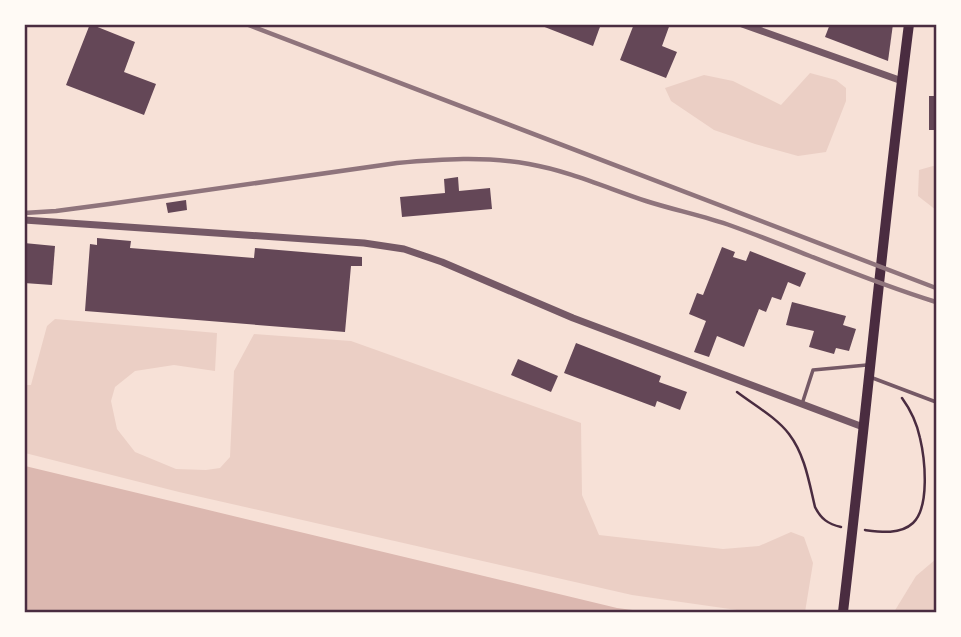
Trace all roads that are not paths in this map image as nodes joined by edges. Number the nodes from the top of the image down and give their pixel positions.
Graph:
1 (742, 24) edge
2 (909, 24) edge
3 (902, 81) junction
4 (24, 220) edge
5 (869, 365) junction
6 (868, 377) junction
7 (936, 402) edge
8 (802, 404) junction
9 (863, 427) junction
10 (843, 612) edge

1 - 3 street
2 - 3 main road
3 - 5 main road
4 - 8 street
5 - 6 main road
5 - 8 lane
6 - 7 lane
6 - 9 main road
8 - 9 street
9 - 10 main road

